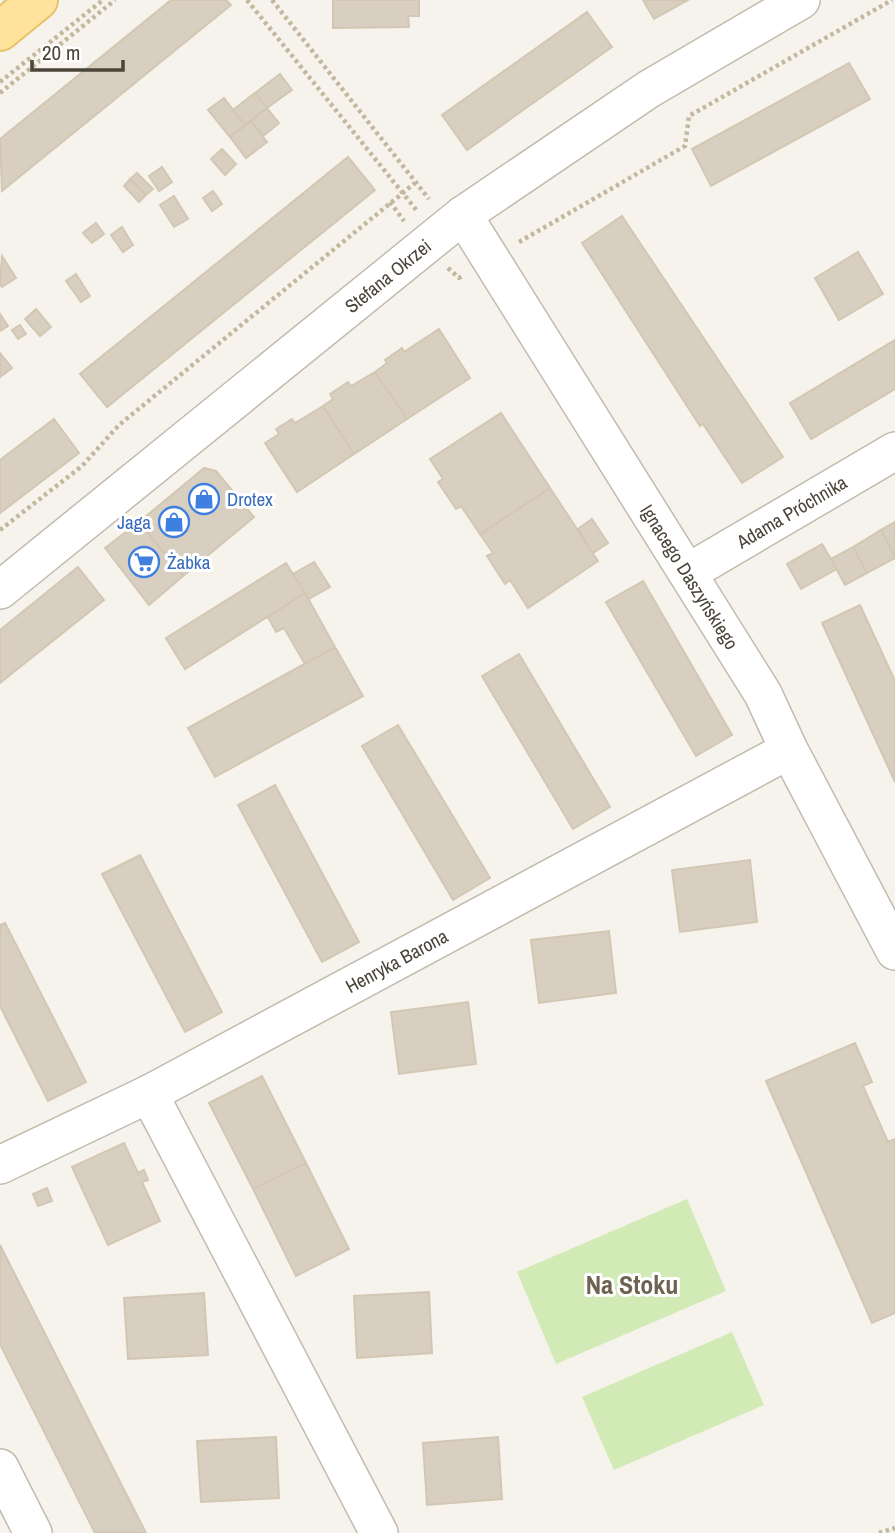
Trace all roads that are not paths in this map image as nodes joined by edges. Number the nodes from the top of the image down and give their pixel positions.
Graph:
1 (38, 0) edge
2 (801, 0) edge
3 (0, 31) edge
4 (441, 232) junction
5 (895, 451) edge
6 (689, 572) junction
7 (0, 590) edge
8 (789, 750) junction
9 (895, 951) edge
10 (149, 1094) junction
11 (0, 1165) edge
12 (0, 1468) edge
13 (33, 1533) edge
14 (379, 1533) edge

1 - 3 main road
2 - 4 street, Stefana Okrzei
4 - 6 street, Ignacego Daszyńskiego
4 - 7 street, Stefana Okrzei
5 - 6 street, Adama Próchnika
6 - 8 street, Ignacego Daszyńskiego
8 - 9 street, Ignacego Daszyńskiego
8 - 10 street, Henryka Barona
10 - 11 street, Henryka Barona
10 - 14 street
12 - 13 street

